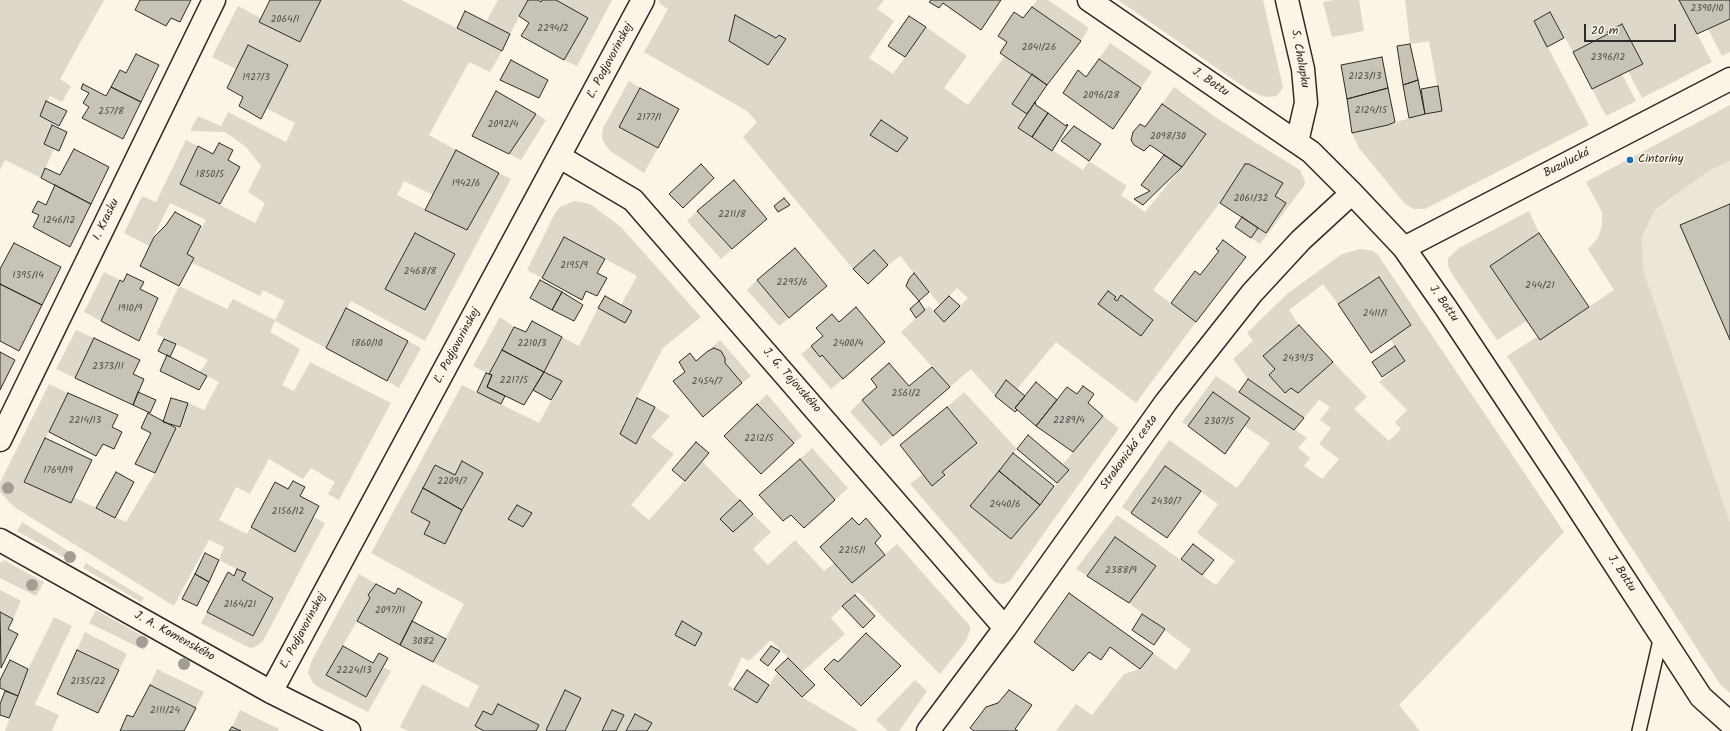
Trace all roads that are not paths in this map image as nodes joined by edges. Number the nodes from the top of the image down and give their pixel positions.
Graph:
1 (214, 0) edge
2 (643, 0) edge
3 (1089, 0) edge
4 (1287, 0) edge
5 (1730, 79) edge
6 (1297, 142) junction
7 (560, 157) junction
8 (1352, 192) junction
9 (1404, 248) junction
10 (0, 440) edge
11 (0, 540) edge
12 (1005, 628) junction
13 (1661, 636) junction
14 (271, 692) junction
15 (1701, 697) junction
16 (1730, 724) edge
17 (349, 731) edge
18 (928, 731) edge
19 (1639, 731) edge
20 (1724, 731) edge

1 - 10 street, I. Krasku
2 - 7 street, Ľ. Podjavorinskej
3 - 6 street, J. Bottu
4 - 6 street, S. Chalupku
5 - 9 street, Buzulucká
6 - 8 street, J. Bottu
7 - 12 street, J. G. Tajovského
7 - 14 street, Ľ. Podjavorinskej
8 - 9 street, J. Bottu
8 - 12 street, Strakonická cesta
9 - 13 street, J. Bottu
11 - 14 street, J. A. Komenského
12 - 18 street, Strakonická cesta
13 - 15 street, J. Bottu
13 - 19 lane
14 - 17 street, J. A. Komenského
15 - 16 street, J. Bottu
15 - 20 lane

